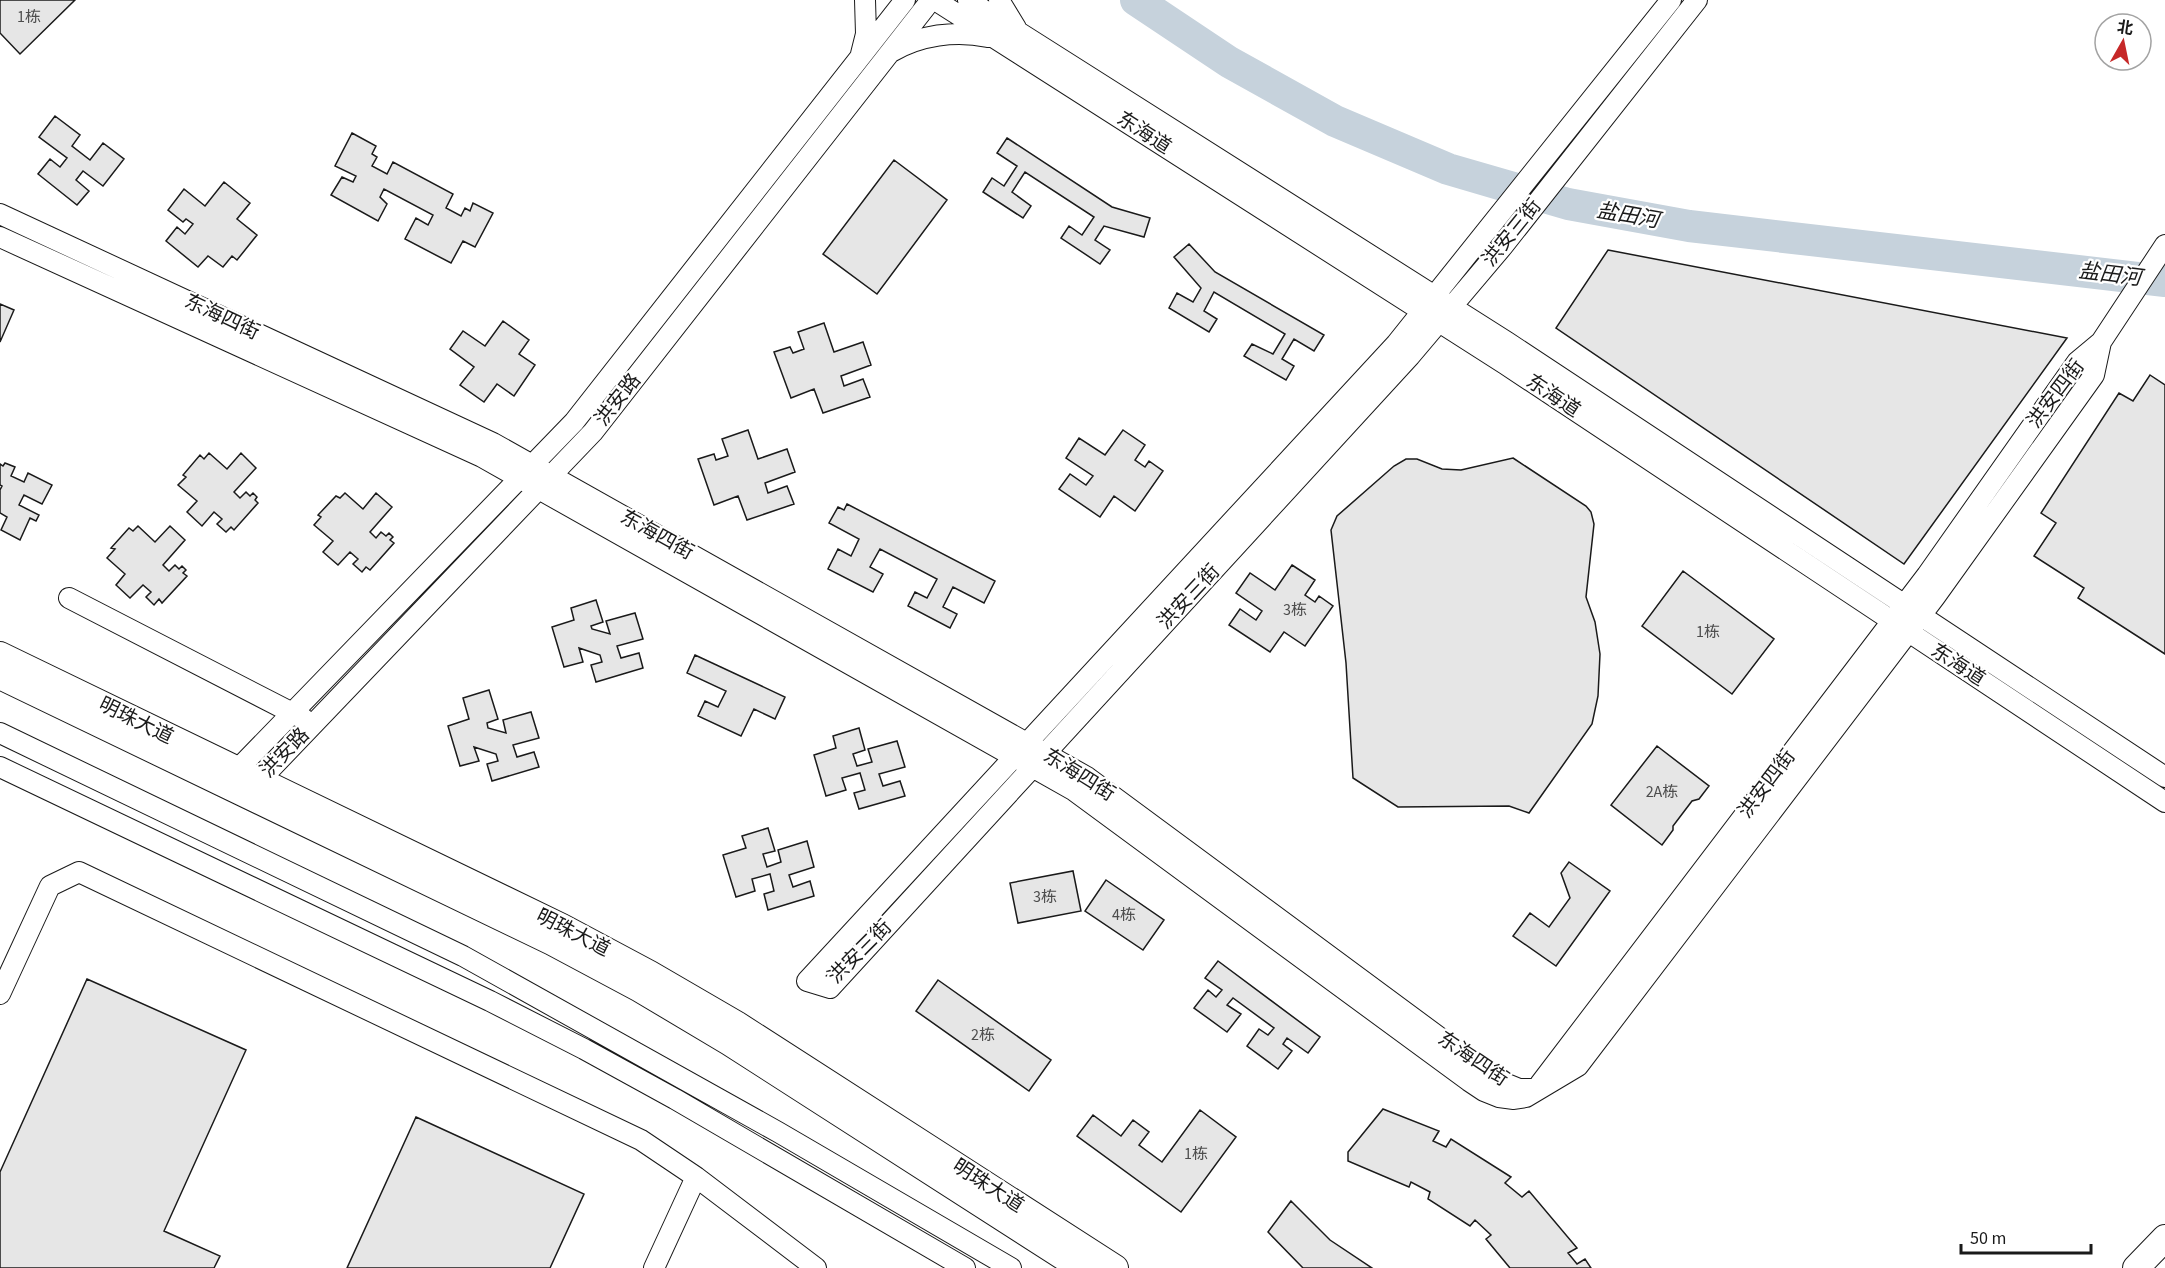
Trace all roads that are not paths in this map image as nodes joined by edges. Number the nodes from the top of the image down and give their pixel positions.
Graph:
1 (865, 0) edge
2 (904, 0) edge
3 (933, 0) edge
4 (968, 0) edge
5 (999, 0) edge
6 (1671, 0) edge
7 (1697, 0) edge
8 (1022, 34) junction
9 (999, 41) junction
10 (889, 54) junction
11 (859, 60) junction
12 (0, 214) edge
13 (0, 237) edge
14 (2165, 245) edge
15 (1437, 309) junction
16 (526, 472) junction
17 (545, 482) junction
18 (69, 598) dead end
19 (1913, 610) junction
20 (1900, 627) junction
21 (0, 655) edge
22 (0, 676) edge
23 (293, 712) junction
24 (314, 724) junction
25 (0, 733) edge
26 (1021, 750) junction
27 (1039, 760) junction
28 (0, 767) edge
29 (2165, 777) edge
30 (245, 780) junction
31 (2165, 802) edge
32 (0, 994) edge
33 (1536, 1089) joint
34 (696, 1177) junction
35 (2165, 1238) edge
36 (654, 1268) edge
37 (816, 1268) edge
38 (965, 1268) edge
39 (1011, 1268) edge
40 (1081, 1268) edge
41 (1115, 1268) edge
42 (2136, 1268) edge

1 - 11 street
2 - 11 street, 洪安路
3 - 9 street, 东海道
3 - 10 street, 洪安路
4 - 8 street, 东海道
5 - 8 street
6 - 15 street, 洪安三街
7 - 15 street, 洪安三街
8 - 15 street, 东海道
9 - 10 street
9 - 15 street, 东海道
10 - 17 street, 洪安路
11 - 16 street, 洪安路
12 - 16 street, 东海四街
13 - 16 street, 东海四街
14 - 19 street, 洪安四街
15 - 19 street, 东海道
15 - 20 street, 东海道
15 - 26 street, 洪安三街
15 - 27 street, 洪安三街
16 - 17 street, 东海四街
16 - 23 street, 洪安路
17 - 24 street, 洪安路
17 - 26 street, 东海四街
18 - 23 street
19 - 20 street, 洪安四街
19 - 29 street, 东海道
20 - 31 street, 东海道
20 - 33 street, 洪安四街
21 - 30 main road, 明珠大道
22 - 30 main road, 明珠大道
23 - 24 street
23 - 30 street, 洪安路
24 - 30 street, 洪安路
25 - 39 street
26 - 27 street, 东海四街
26 - 27 street, 洪安三街
27 - 33 street, 东海四街
28 - 38 street
30 - 40 main road, 明珠大道
30 - 41 main road, 明珠大道
32 - 34 street
34 - 36 street
34 - 37 street
35 - 42 main road

